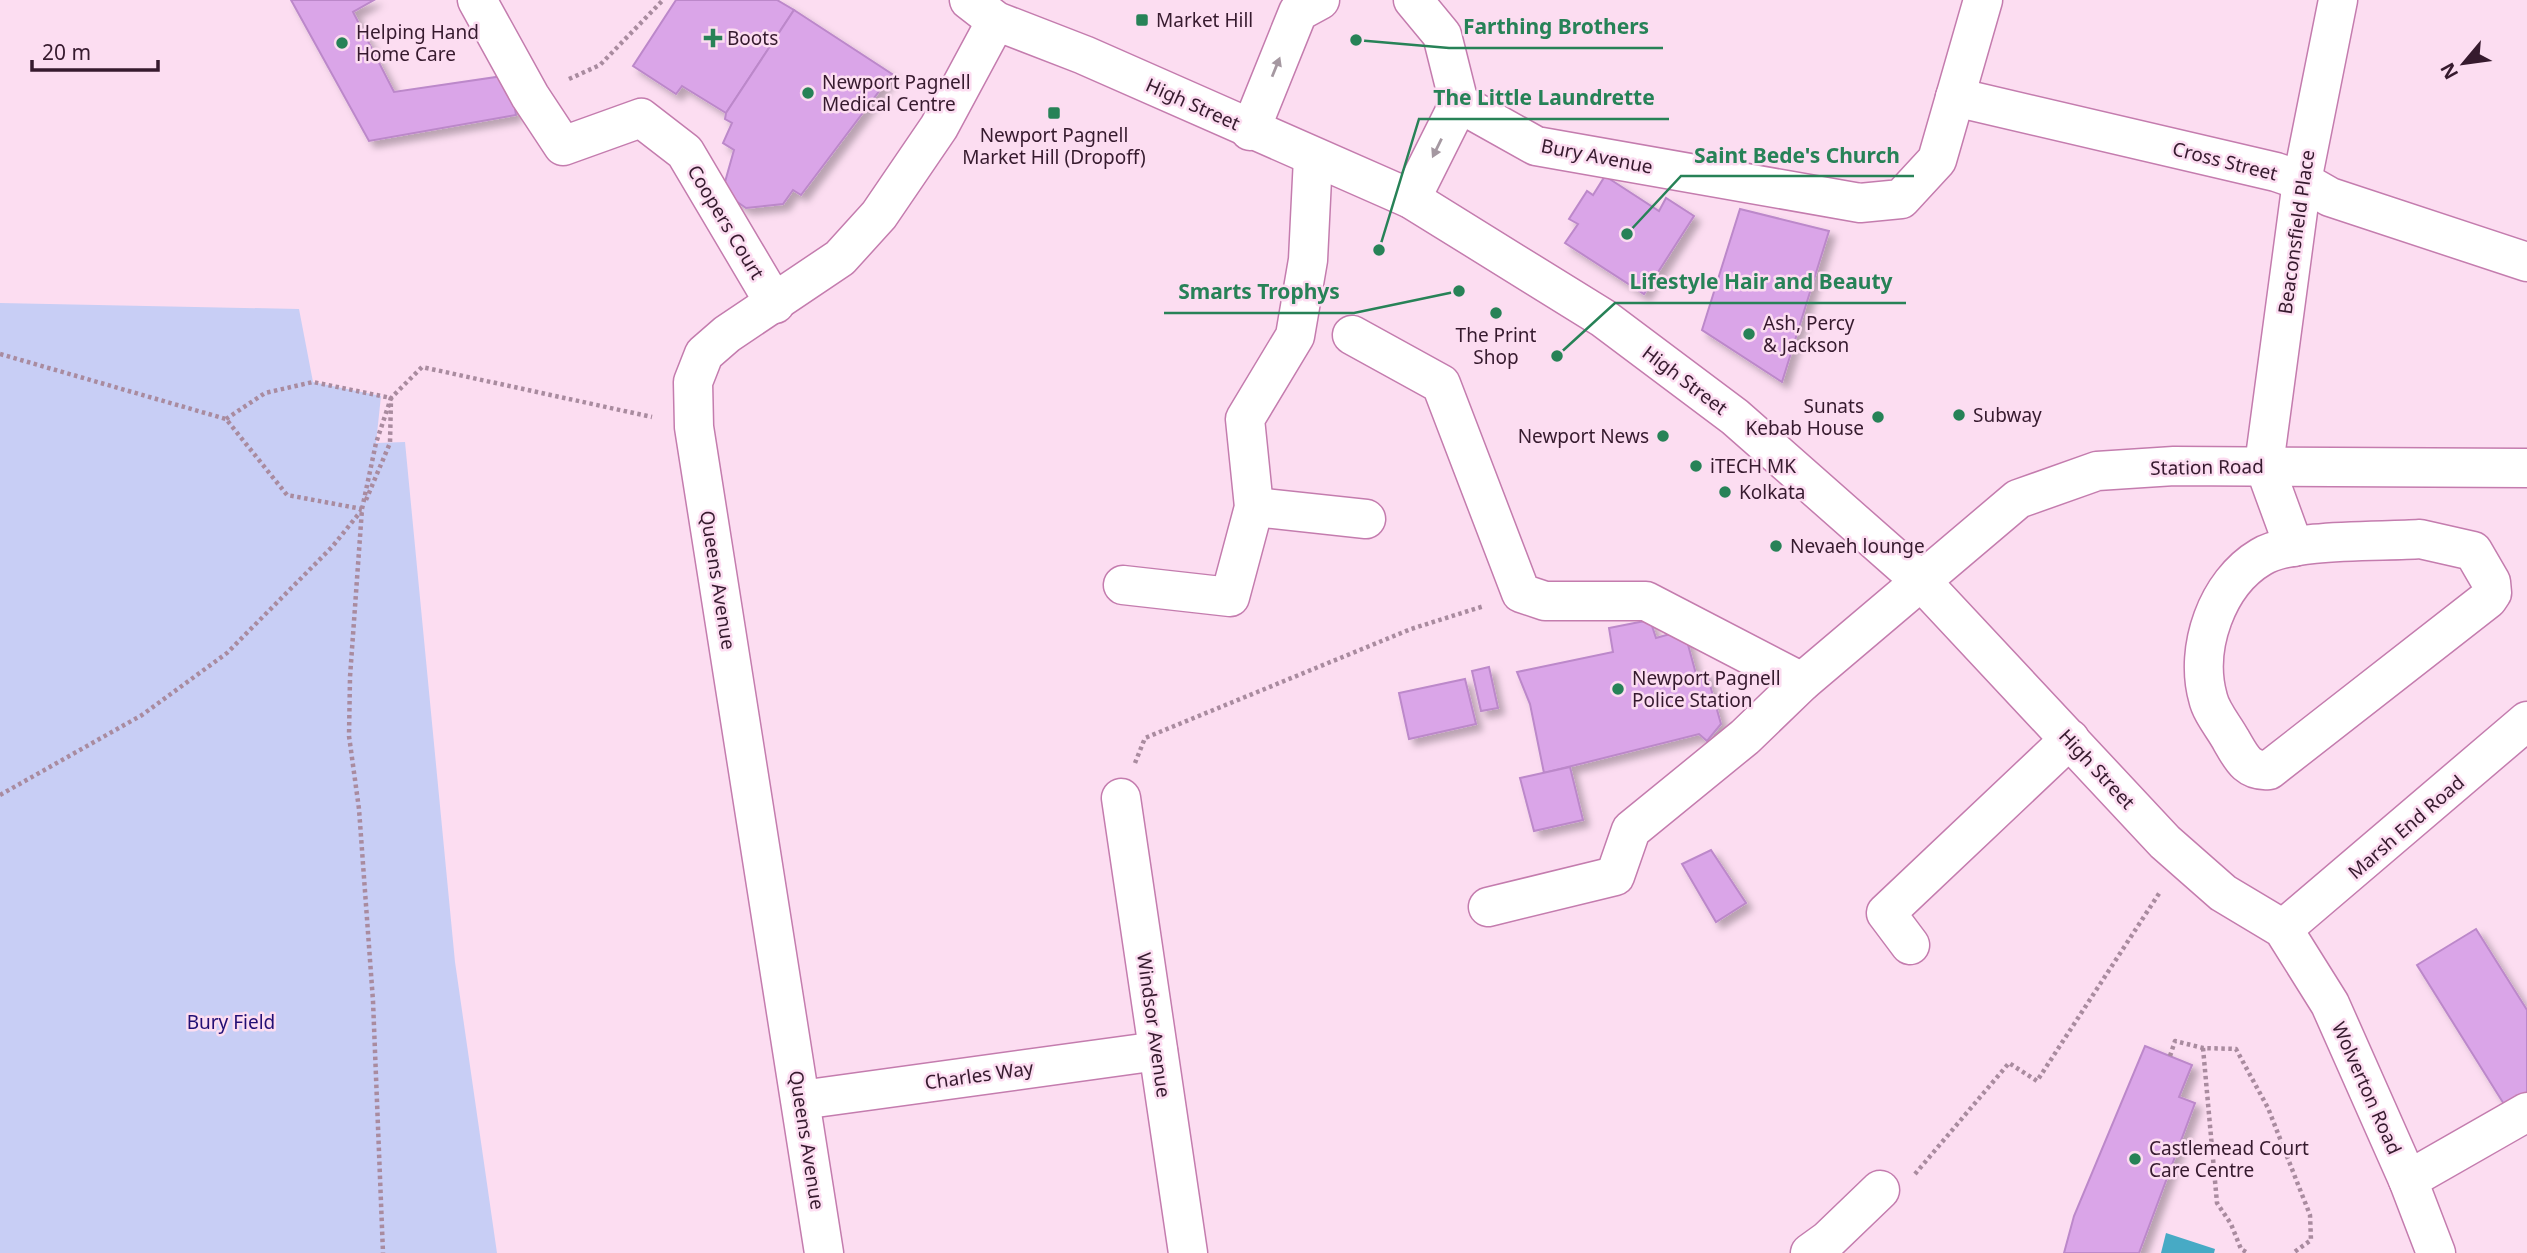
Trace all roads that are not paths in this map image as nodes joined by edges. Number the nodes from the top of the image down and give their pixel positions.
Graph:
1 (477, 0) edge
2 (1320, 0) edge
3 (1413, 0) edge
4 (1983, 0) edge
5 (2338, 0) edge
6 (983, 11) edge
7 (1955, 97) junction
8 (1459, 103) junction
9 (1251, 131) junction
10 (1313, 158) junction
11 (2302, 181) junction
12 (1411, 199) junction
13 (2527, 262) edge
14 (775, 304) junction
15 (1352, 335) dead end
16 (2264, 465) junction
17 (2527, 468) edge
18 (1254, 507) junction
19 (1366, 519) dead end
20 (2294, 547) junction
21 (1921, 581) junction
22 (1123, 585) dead end
23 (1802, 681) junction
24 (2527, 721) edge
25 (2070, 739) junction
26 (1121, 798) road end
27 (1488, 907) dead end
28 (2283, 929) junction
29 (1910, 945) dead end
30 (1158, 1051) junction
31 (801, 1100) junction
32 (2527, 1112) edge
33 (2408, 1180) junction
34 (1880, 1190) road end
35 (824, 1253) edge
36 (1188, 1253) edge
37 (1810, 1253) edge
38 (2436, 1253) edge

1 - 14 street, Coopers Court
9 -> 2 street
3 - 8 street
4 - 7 street, Bury Avenue
5 - 11 street, Beaconsfield Place
6 - 9 street, High Street
6 - 14 street, Queens Avenue
7 - 8 street, Bury Avenue
7 - 11 street, Cross Street
8 -> 12 street
9 - 10 street, High Street
10 - 12 street, High Street
10 - 18 street
11 - 13 street, Cross Street
11 - 16 street, Beaconsfield Place
12 - 21 street, High Street
14 - 31 street, Queens Avenue
15 - 23 street
16 - 17 street, Station Road
16 - 20 street
16 - 21 street, Station Road
18 - 19 street
18 - 22 street
20 - 20 street
21 - 23 street, Station Road
21 - 25 street, High Street
23 - 27 street, Station Road
24 - 28 street, Marsh End Road
25 - 28 street, High Street
25 - 29 street
26 - 30 street, Windsor Avenue
28 - 33 street, Wolverton Road
30 - 31 street, Charles Way
30 - 36 street, Windsor Avenue
31 - 35 street, Queens Avenue
32 - 33 street
33 - 38 street, Wolverton Road
34 - 37 street

